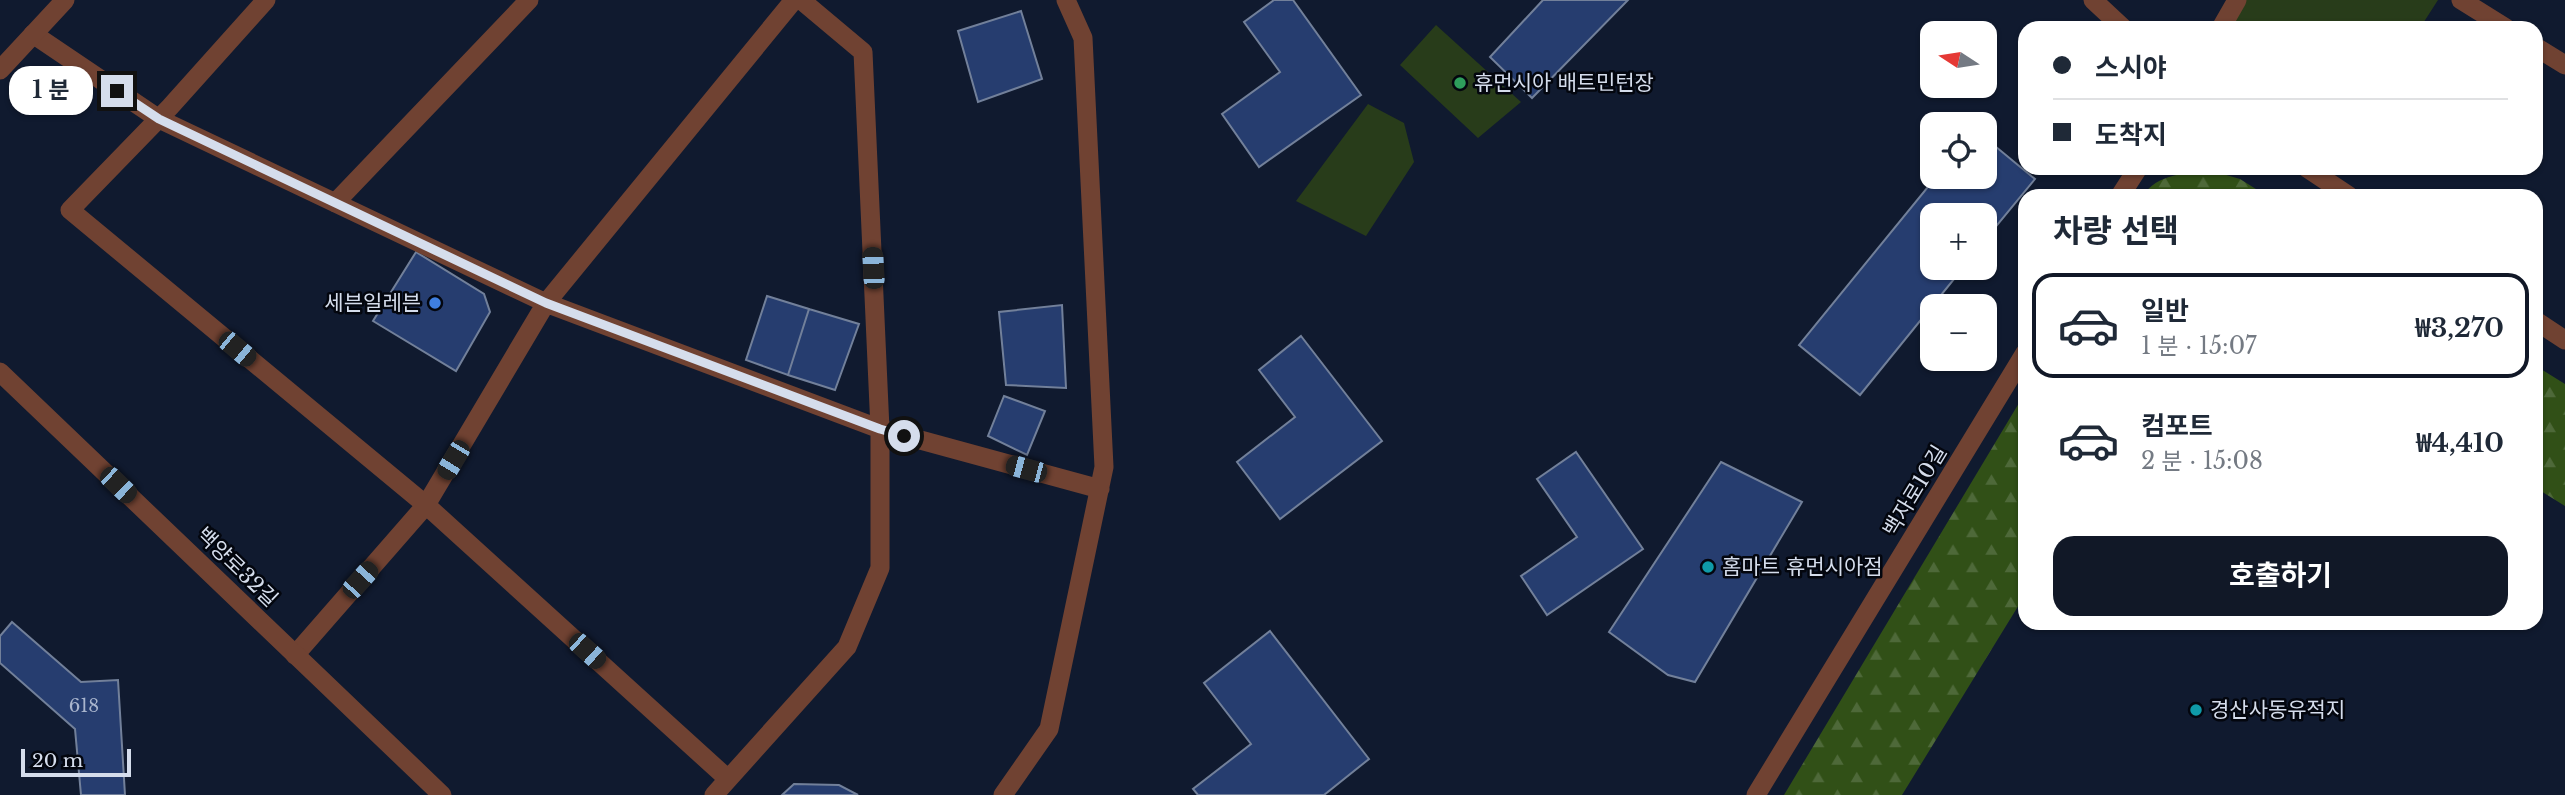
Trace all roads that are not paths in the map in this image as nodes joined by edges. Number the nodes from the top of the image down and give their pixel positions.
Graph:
1 (65, 0) edge
2 (266, 0) edge
3 (529, 0) edge
4 (794, 0) edge
5 (801, 0) edge
6 (1066, 0) edge
7 (2093, 0) edge
8 (2237, 0) edge
9 (2461, 0) edge
10 (2116, 21) edge
11 (2225, 21) edge
12 (2495, 21) edge
13 (33, 34) junction
14 (2543, 51) edge
15 (2565, 65) edge
16 (0, 70) edge
17 (159, 119) junction
18 (2318, 175) edge
19 (2339, 189) edge
20 (335, 203) junction
21 (546, 303) junction
22 (2543, 326) edge
23 (2565, 340) edge
24 (2018, 365) edge
25 (0, 372) edge
26 (880, 429) junction
27 (1100, 489) junction
28 (426, 505) junction
29 (295, 654) junction
30 (729, 779) junction
31 (442, 795) edge
32 (714, 795) edge
33 (1003, 795) edge
34 (1756, 795) edge

1 - 13 street
2 - 17 street
3 - 20 street
4 - 21 street
5 - 26 street
6 - 27 street
7 - 10 street
8 - 11 street
9 - 12 street
13 - 16 street
13 - 17 street
14 - 15 street
17 - 20 street
17 - 28 street
18 - 19 street
20 - 21 street
21 - 26 street
21 - 28 street
22 - 23 street
24 - 34 street, 백자로10길
25 - 29 street, 백양로32길
26 - 27 street
26 - 30 street
27 - 33 street
28 - 29 street
28 - 30 street
29 - 31 street, 백양로32길
30 - 32 street

